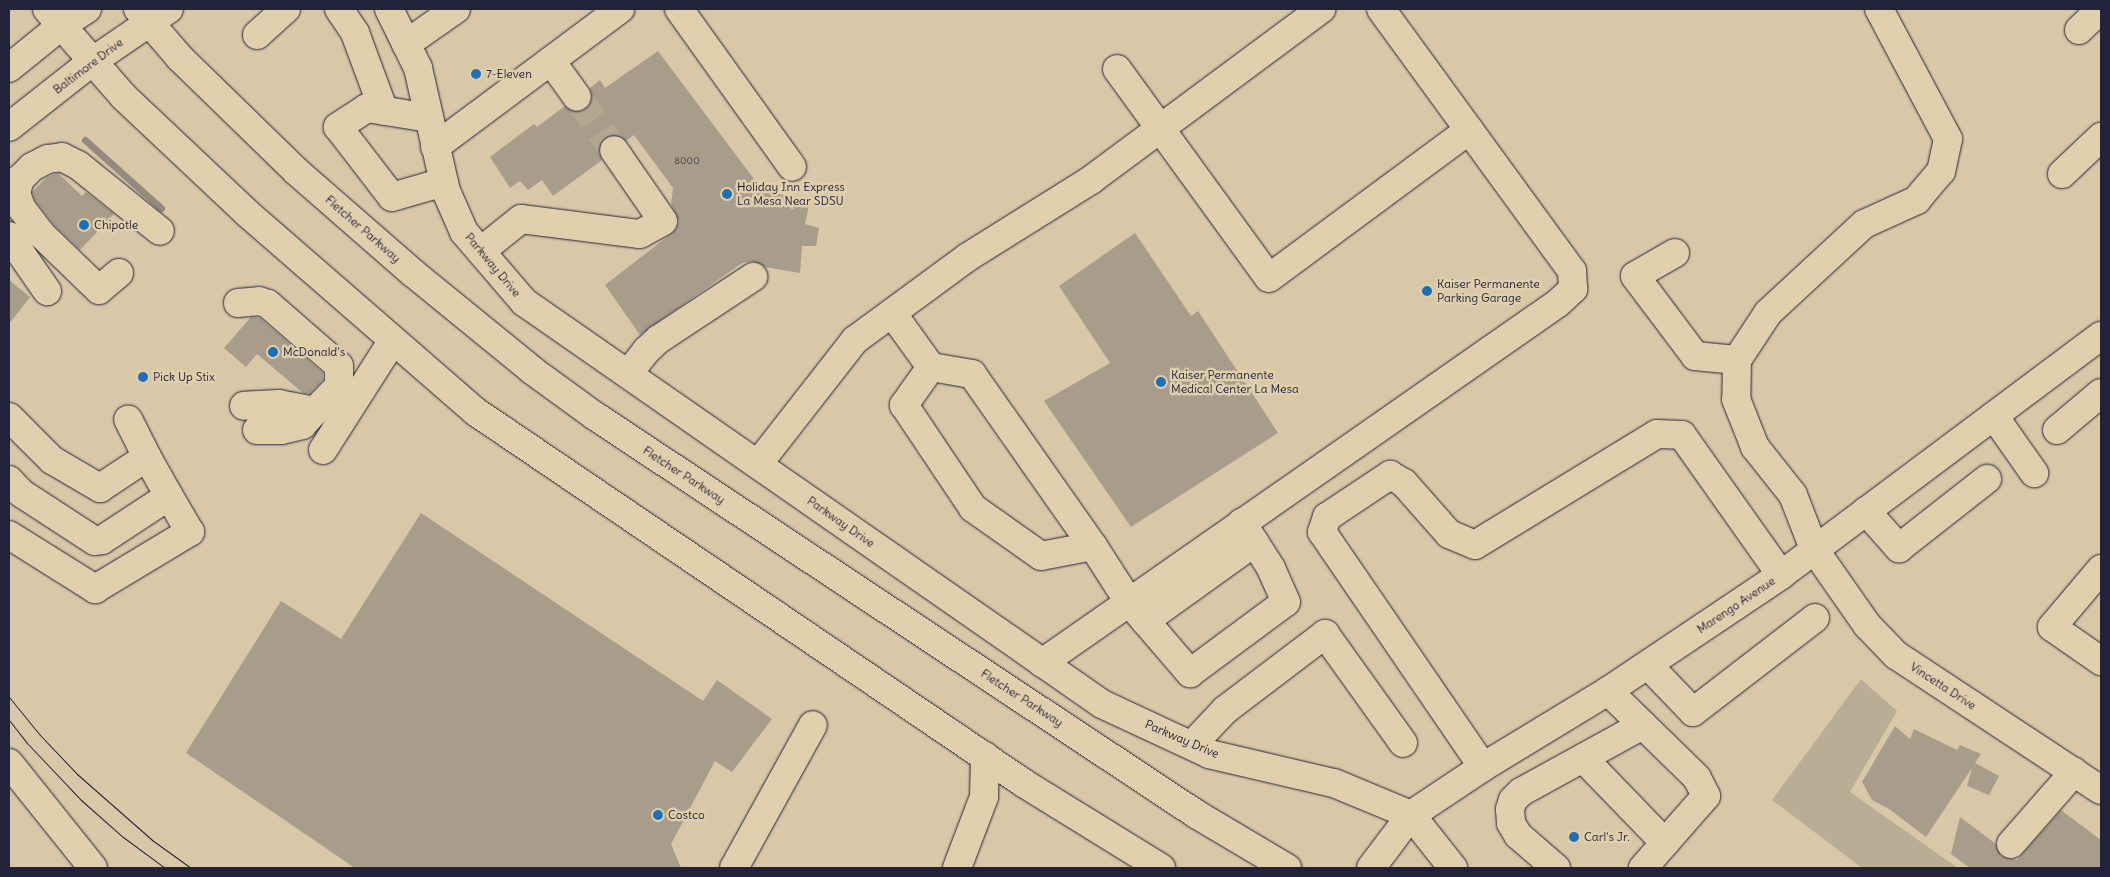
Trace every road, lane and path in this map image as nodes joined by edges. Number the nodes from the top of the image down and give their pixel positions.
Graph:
1 (87, 9) edge
2 (286, 9) edge
3 (339, 9) edge
4 (389, 9) edge
5 (456, 9) edge
6 (620, 9) edge
7 (679, 9) edge
8 (1321, 9) edge
9 (1381, 9) edge
10 (1879, 9) edge
11 (2101, 9) edge
12 (152, 13) edge
13 (55, 17) edge
14 (2079, 30) dead end
15 (257, 35) dead end
16 (406, 44) junction
17 (92, 61) junction
18 (550, 61) junction
19 (9, 68) edge
20 (1117, 68) dead end
21 (577, 97) tunnel mouth
22 (384, 111) junction
23 (428, 118) junction
24 (9, 127) edge
25 (1160, 130) junction
26 (1469, 130) junction
27 (2101, 137) edge
28 (435, 147) junction
29 (614, 150) tunnel mouth
30 (792, 166) dead end
31 (2062, 174) dead end
32 (444, 182) junction
33 (160, 231) dead end
34 (9, 236) edge
35 (481, 251) junction
36 (1675, 253) dead end
37 (119, 273) dead end
38 (753, 277) dead end
39 (47, 291) dead end
40 (238, 302) dead end
41 (892, 313) junction
42 (2101, 336) edge
43 (393, 340) junction
44 (1737, 360) junction
45 (931, 367) junction
46 (628, 374) junction
47 (2101, 393) edge
48 (1994, 416) junction
49 (9, 417) edge
50 (251, 418) dead end
51 (128, 419) dead end
52 (2057, 430) dead end
53 (323, 450) dead end
54 (147, 457) junction
55 (758, 464) junction
56 (2034, 473) dead end
57 (1987, 479) dead end
58 (9, 480) edge
59 (169, 496) junction
60 (1866, 511) junction
61 (1249, 533) junction
62 (9, 535) edge
63 (1093, 546) junction
64 (1814, 549) junction
65 (2101, 569) edge
66 (1781, 575) junction
67 (1137, 612) junction
68 (1815, 618) dead end
69 (1042, 662) junction
70 (2101, 662) edge
71 (1648, 664) junction
72 (1608, 691) junction
73 (813, 725) dead end
74 (1643, 725) junction
75 (1403, 743) dead end
76 (1192, 745) junction
77 (985, 756) junction
78 (1583, 758) junction
79 (9, 762) edge
80 (1484, 767) junction
81 (2074, 772) junction
82 (2101, 790) edge
83 (1412, 815) junction
84 (1665, 843) junction
85 (2011, 844) dead end
86 (93, 868) edge
87 (734, 868) edge
88 (957, 868) edge
89 (1161, 868) edge
90 (1287, 868) edge
91 (1371, 868) edge
92 (1453, 868) edge
93 (1556, 868) edge
94 (1643, 868) edge

1 - 13 main road
2 - 15 main road
3 - 22 main road
4 - 16 main road, Parkway Drive
5 - 16 main road
6 - 18 main road
7 - 30 main road
8 - 25 main road
9 - 26 main road
10 - 44 main road
11 - 14 main road
12 - 17 main road, Baltimore Drive
12 - 90 main road, Fletcher Parkway
13 - 17 main road
13 - 19 main road
16 - 23 main road, Parkway Drive
17 - 24 main road, Baltimore Drive
17 - 43 main road
18 - 21 main road
18 - 28 main road
20 - 25 main road
22 - 23 main road
22 - 32 main road
23 - 28 main road, Parkway Drive
25 - 26 main road
25 - 41 main road
26 - 61 main road
27 - 31 main road
28 - 32 main road, Parkway Drive
29 - 35 main road
32 - 35 main road, Parkway Drive
33 - 37 main road
34 - 39 main road
35 - 46 main road, Parkway Drive
36 - 44 main road
38 - 46 main road
40 - 50 main road
41 - 45 main road
41 - 55 main road
42 - 48 main road, Marengo Avenue
43 - 53 main road
43 - 77 main road
44 - 64 main road, Vincetta Drive
45 - 63 main road
45 - 63 main road
46 - 55 main road, Parkway Drive
47 - 52 main road
48 - 56 main road
48 - 60 main road, Marengo Avenue
49 - 54 main road
51 - 54 main road
54 - 59 main road
55 - 69 main road, Parkway Drive
57 - 60 main road
58 - 59 main road
59 - 62 main road
60 - 64 main road, Marengo Avenue
61 - 67 main road
61 - 67 main road
63 - 67 main road
64 - 66 main road, Marengo Avenue
64 - 81 main road, Vincetta Drive
65 - 70 main road
66 - 71 main road, Marengo Avenue
66 - 80 main road
67 - 69 main road
68 - 71 main road
69 - 76 main road, Parkway Drive
71 - 72 main road, Marengo Avenue
72 - 74 main road
72 - 80 main road, Marengo Avenue
73 - 87 main road
74 - 78 main road
74 - 84 main road
75 - 76 main road
76 - 83 main road, Parkway Drive
77 - 88 main road
77 - 89 main road
78 - 84 main road
78 - 93 main road
79 - 86 main road
80 - 83 main road, Marengo Avenue
81 - 82 main road, Vincetta Drive
81 - 85 main road
83 - 91 main road, Marengo Avenue
83 - 92 main road, Parkway Drive
84 - 94 main road

